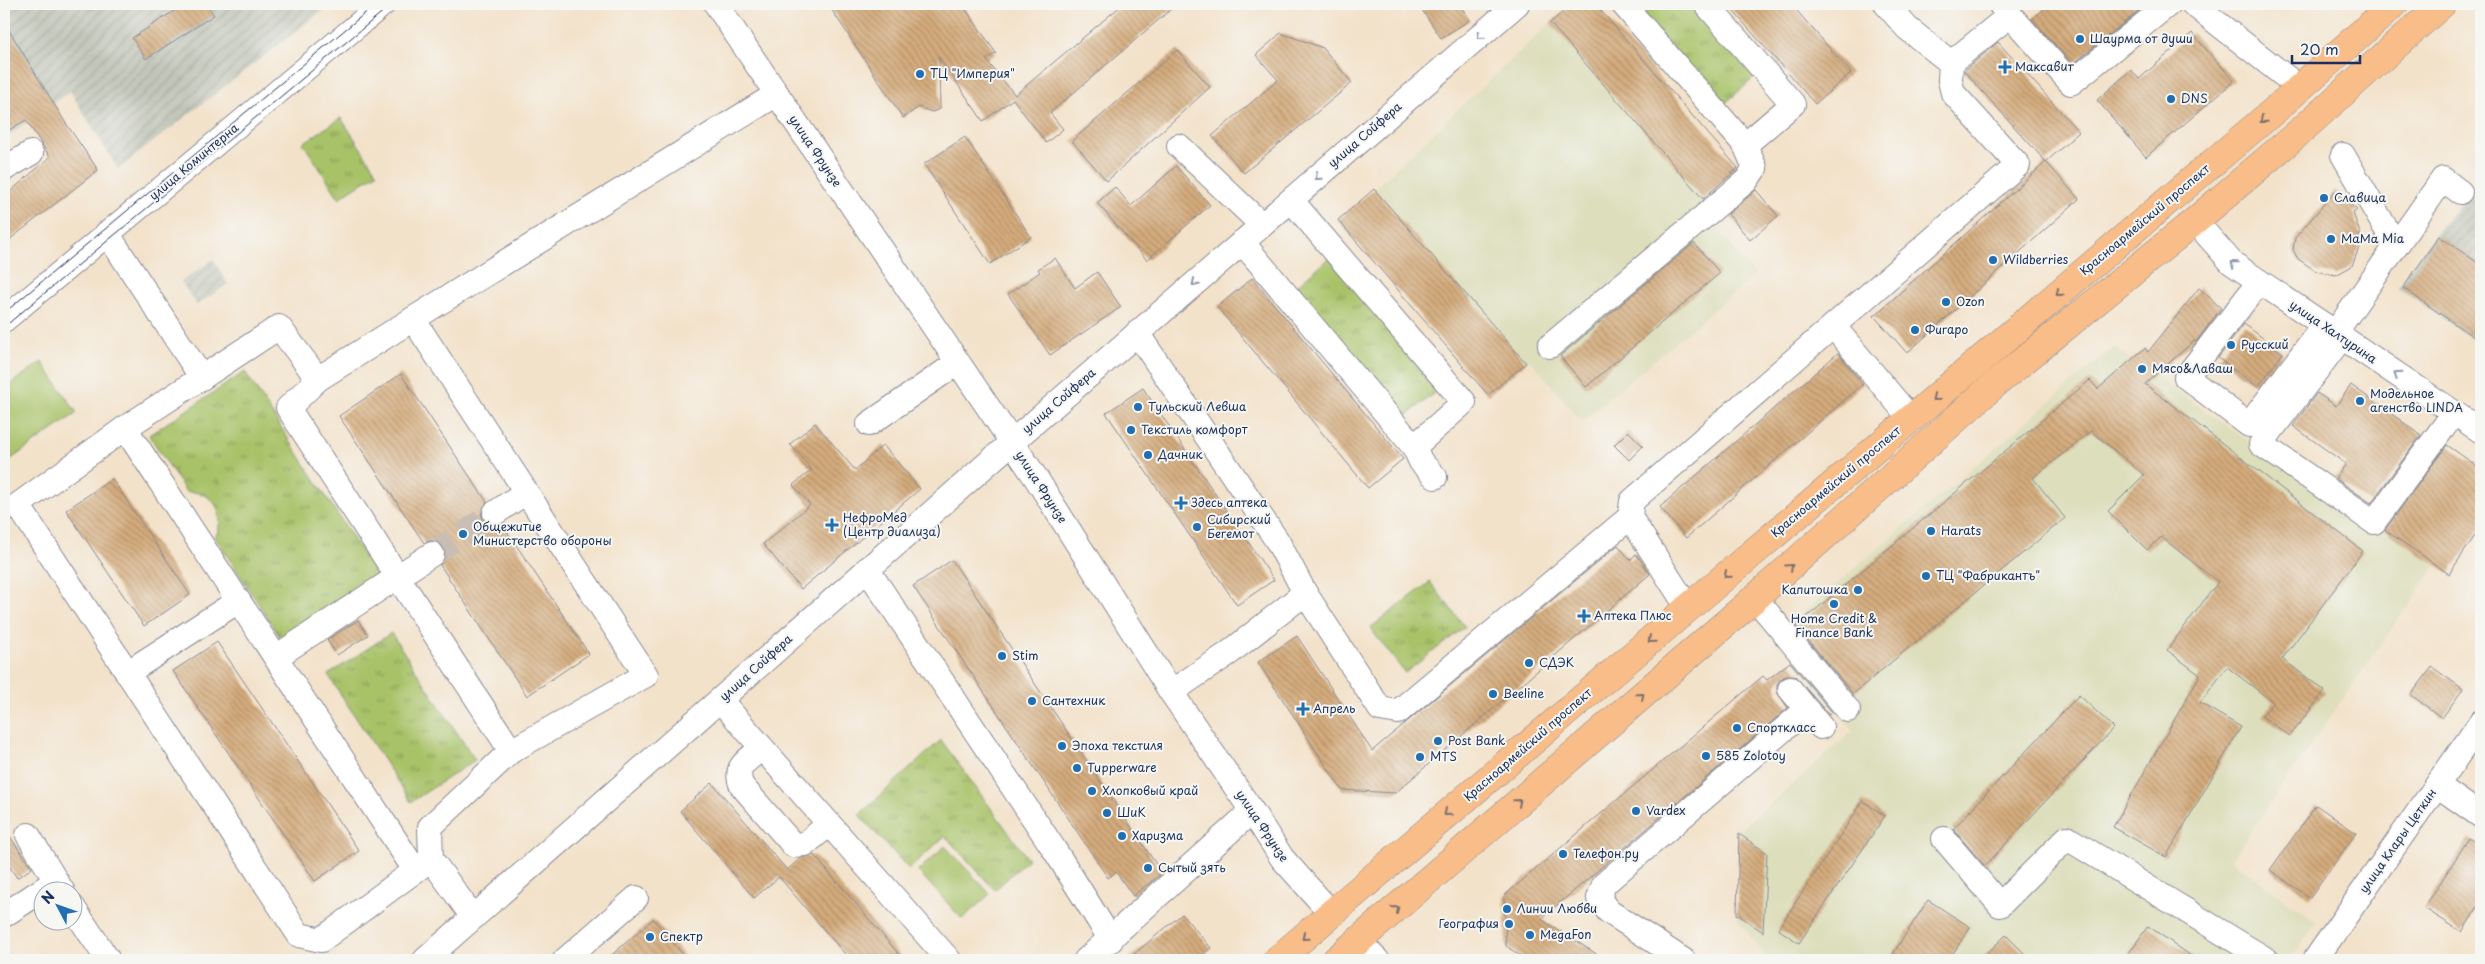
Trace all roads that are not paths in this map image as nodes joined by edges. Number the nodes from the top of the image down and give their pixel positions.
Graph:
1 (383, 4) edge
2 (716, 4) edge
3 (1517, 4) edge
4 (1623, 4) edge
5 (1706, 4) edge
6 (1886, 4) edge
7 (2169, 4) edge
8 (2193, 4) edge
9 (2394, 4) edge
10 (2442, 4) edge
11 (2005, 10) edge
12 (1950, 63) junction
13 (2300, 88) junction
14 (777, 94) junction
15 (1745, 145) junction
16 (1179, 146) dead end
17 (31, 153) dead end
18 (2343, 155) dead end
19 (4, 169) edge
20 (2460, 192) dead end
21 (1291, 200) junction
22 (2195, 221) junction
23 (1262, 225) junction
24 (107, 233) junction
25 (1242, 242) junction
26 (2396, 246) junction
27 (2259, 282) junction
28 (413, 319) junction
29 (4, 320) edge
30 (1834, 327) junction
31 (2334, 332) junction
32 (1137, 333) junction
33 (1550, 346) dead end
34 (957, 362) junction
35 (202, 378) junction
36 (318, 379) junction
37 (2454, 413) junction
38 (1911, 419) junction
39 (869, 424) dead end
40 (125, 428) junction
41 (2481, 431) edge
42 (1012, 442) junction
43 (1414, 447) junction
44 (1435, 477) dead end
45 (526, 492) junction
46 (495, 513) tunnel mouth
47 (1630, 517) junction
48 (432, 554) tunnel mouth
49 (867, 569) junction
50 (398, 577) junction
51 (1304, 593) junction
52 (1756, 598) junction
53 (238, 601) junction
54 (1688, 608) junction
55 (276, 657) junction
56 (127, 673) junction
57 (1790, 689) dead end
58 (1171, 692) junction
59 (720, 700) junction
60 (1848, 710) dead end
61 (2481, 722) edge
62 (762, 748) junction
63 (512, 751) junction
64 (2437, 785) junction
65 (1252, 811) junction
66 (2481, 816) edge
67 (828, 824) junction
68 (28, 834) dead end
69 (1944, 839) dead end
70 (423, 864) junction
71 (58, 882) edge
72 (636, 898) dead end
73 (32, 900) edge
74 (1332, 914) junction
75 (4, 915) edge
76 (473, 917) junction
77 (82, 921) edge
78 (1111, 940) junction
79 (1368, 951) edge
80 (439, 956) edge
81 (1678, 959) edge
82 (108, 960) edge
83 (565, 960) edge
84 (949, 960) edge
85 (1086, 960) edge
86 (1277, 960) edge
87 (1336, 960) edge
88 (2267, 960) edge
89 (2315, 960) edge

1 - 24 street, улица Коминтерна
2 - 14 street, улица Фрунзе
3 -> 21 street, улица Сойфера
4 - 15 street
5 - 15 street
6 - 12 street
7 - 11 street
8 - 13 street
9 - 13 main road, Красноармейский проспект
10 - 22 main road
11 - 12 street
12 - 30 street
13 -> 38 main road, Красноармейский проспект
14 - 28 street
14 - 34 street, улица Фрунзе
15 - 33 street
16 - 23 street
17 - 19 street
18 - 26 street
20 - 26 street
21 - 23 street, улица Сойфера
21 - 43 street
27 -> 22 street, улица Халтурина
52 -> 22 main road
23 - 25 street, улица Сойфера
24 - 29 street, улица Коминтерна
24 - 35 street
25 -> 32 street, улица Сойфера
25 - 43 street
26 - 31 street
27 - 31 street, улица Халтурина
27 - 31 street
28 - 36 street
28 - 45 street
30 - 38 street
30 - 47 street
37 -> 31 street, улица Халтурина
31 - 37 street
32 - 42 street, улица Сойфера
32 - 51 street
34 - 39 street
34 - 42 street, улица Фрунзе
35 - 36 street
35 - 40 street
36 - 50 street
37 - 41 street, улица Халтурина
38 -> 54 main road, Красноармейский проспект
40 - 53 street
40 - 56 street
42 - 49 street, улица Сойфера
42 - 58 street, улица Фрунзе
43 - 44 street
45 - 46 street
45 - 63 street
47 - 51 street
47 - 54 street
48 - 50 street
49 - 59 street, улица Сойфера
49 - 78 street
50 - 55 street
50 - 63 street
51 - 58 street
52 - 60 street
79 -> 52 main road
53 - 55 street
53 - 56 street
54 -> 74 main road, Красноармейский проспект
55 - 70 street
56 - 70 street
57 - 81 street
58 - 65 street, улица Фрунзе
59 - 62 street
59 - 76 street, улица Сойфера
61 - 64 street, улица Клары Цеткин
62 - 67 street
62 - 67 street
63 - 70 street
64 - 66 street
64 - 89 street, улица Клары Цеткин
65 - 74 street, улица Фрунзе
65 - 78 street
67 - 84 street
68 - 71 street
69 - 88 street
70 - 76 street
72 - 83 street
73 - 75 street
74 - 79 main road, улица Фрунзе
74 -> 86 main road, Красноармейский проспект
76 - 80 street, улица Сойфера
77 - 82 street
78 - 85 street
79 - 87 main road

